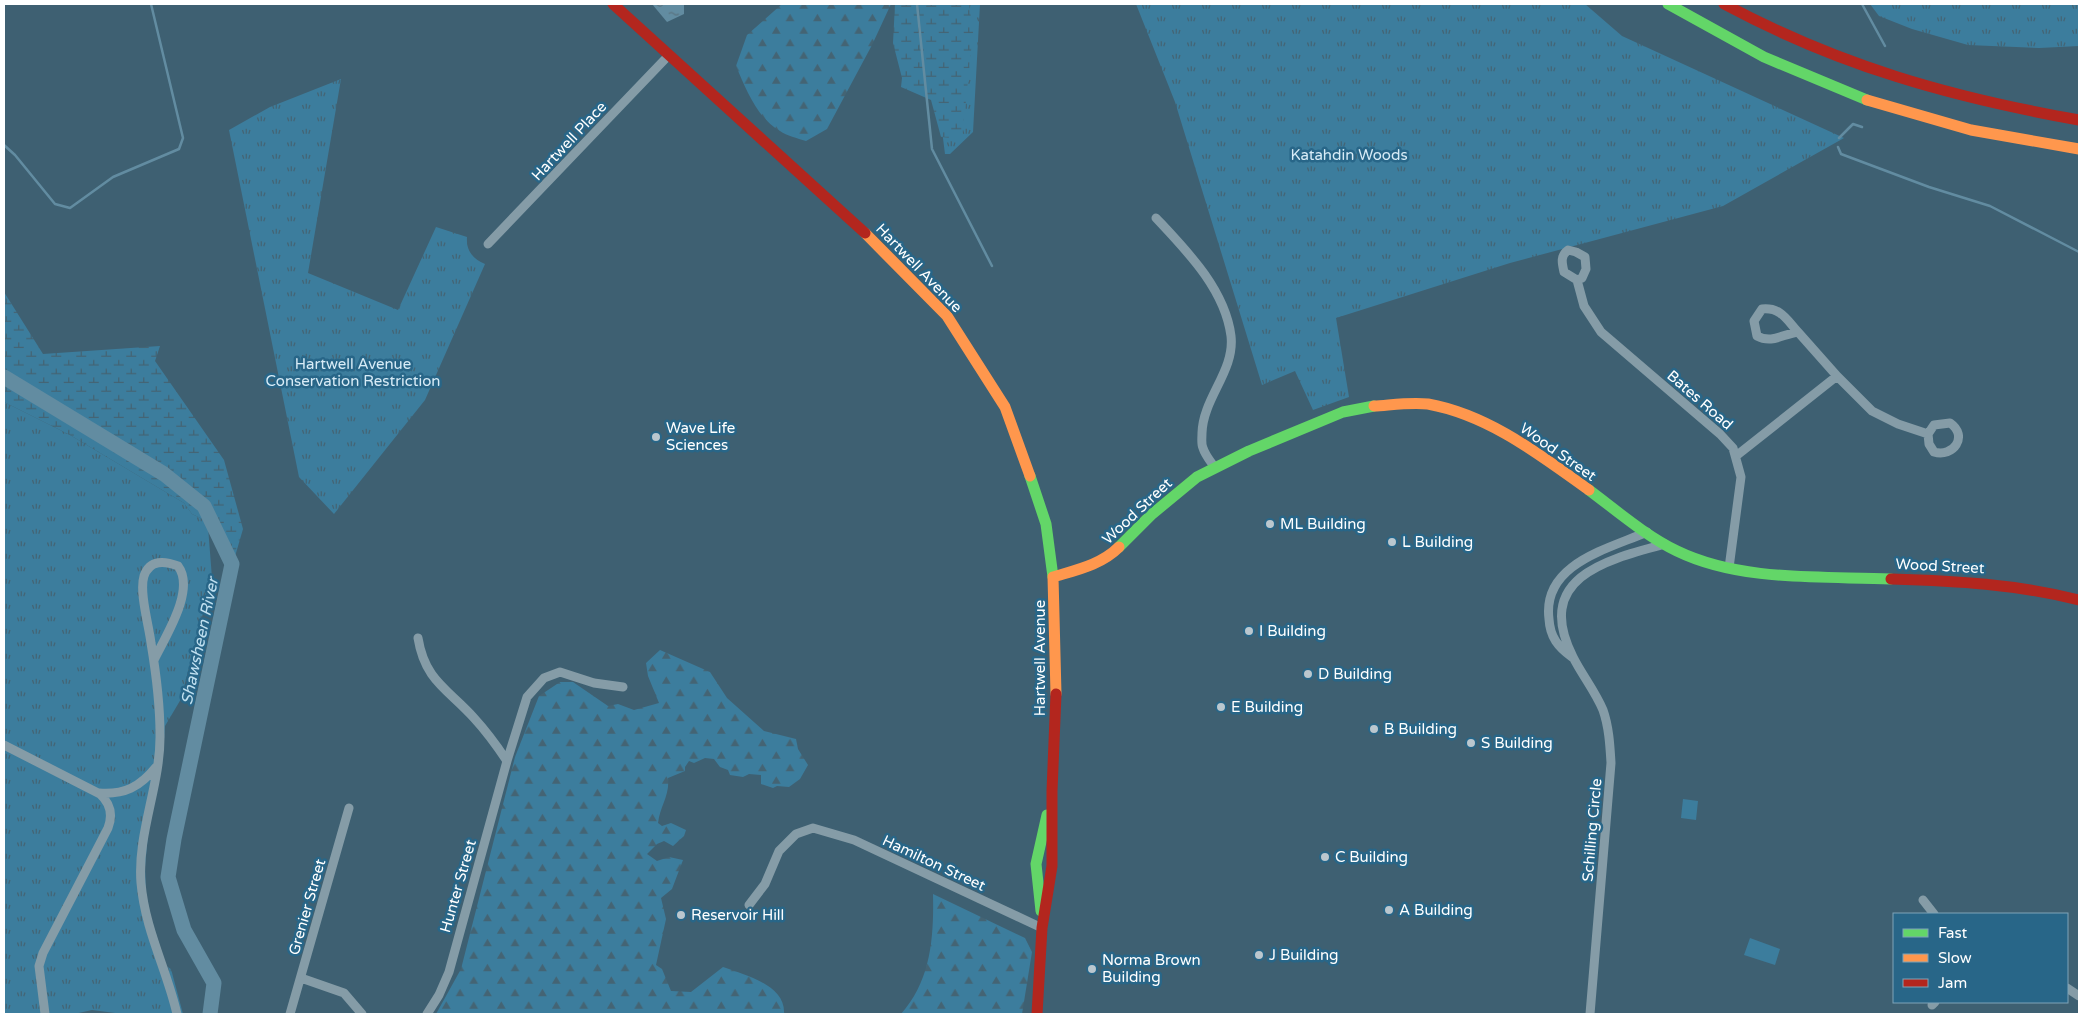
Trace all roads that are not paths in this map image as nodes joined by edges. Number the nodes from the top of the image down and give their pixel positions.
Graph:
1 (613, 4) edge
2 (1668, 4) edge
3 (1724, 4) edge
4 (669, 55) junction
5 (2079, 120) edge
6 (2079, 148) edge
7 (1156, 218) dead end
8 (488, 244) dead end
9 (1577, 280) dead end
10 (1798, 332) junction
11 (1837, 376) junction
12 (1928, 434) dead end
13 (1736, 456) junction
14 (1214, 468) junction
15 (1647, 532) junction
16 (1665, 544) junction
17 (1730, 568) junction
18 (1053, 577) junction
19 (2079, 600) edge
20 (418, 638) dead end
21 (1572, 657) junction
22 (154, 660) junction
23 (623, 686) dead end
24 (4, 745) edge
25 (507, 761) junction
26 (157, 765) junction
27 (1052, 791) junction
28 (99, 793) junction
29 (349, 808) dead end
30 (1923, 900) dead end
31 (749, 905) dead end
32 (1933, 913) edge
33 (1042, 928) junction
34 (301, 978) junction
35 (2068, 989) edge
36 (2079, 996) edge
37 (45, 1014) edge
38 (177, 1014) edge
39 (290, 1014) edge
40 (362, 1014) edge
41 (427, 1014) edge
42 (1038, 1014) edge
43 (1590, 1014) edge

1 - 4 main road, Hartwell Avenue
2 - 6 main road
3 - 5 main road
4 - 8 street, Hartwell Place
4 - 18 main road, Hartwell Avenue
7 - 14 street
9 - 13 street, Bates Road
10 - 10 street
10 - 11 street
11 - 12 street
11 - 13 street
13 - 17 street, Bates Road
14 - 15 main road, Wood Street
14 - 18 main road, Wood Street
15 - 16 main road, Wood Street
15 - 21 street, Schilling Circle
16 - 17 main road, Wood Street
16 - 21 street, Schilling Circle
17 - 19 main road, Wood Street
18 - 27 main road, Hartwell Avenue
20 - 25 street
21 - 43 street, Schilling Circle
22 - 22 street
22 - 26 street
23 - 25 street, Hunter Street
24 - 28 street
25 - 41 street, Hunter Street
26 - 28 street
26 - 38 street
27 - 33 main road, Hartwell Avenue
27 - 33 main road, Hartwell Avenue
28 - 37 street
29 - 34 street, Grenier Street
30 - 32 street
31 - 33 street, Hamilton Street
33 - 42 main road
34 - 39 street, Grenier Street
34 - 40 street
35 - 36 street

